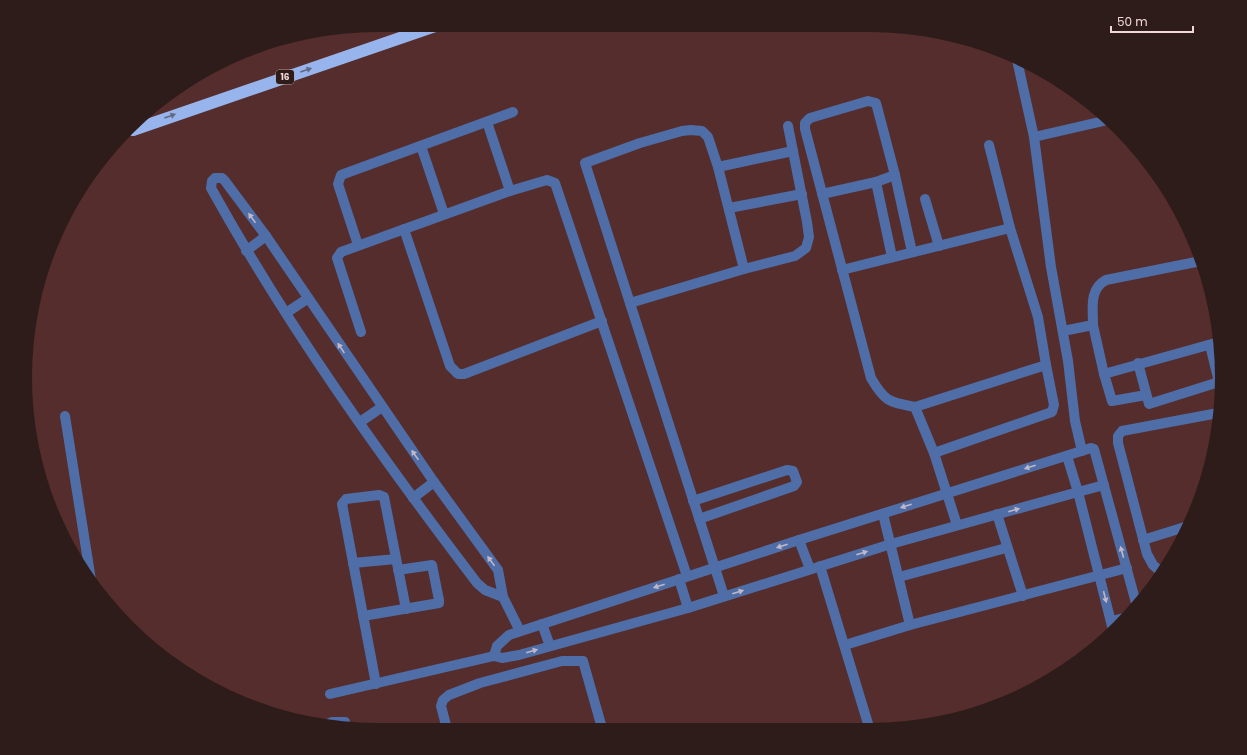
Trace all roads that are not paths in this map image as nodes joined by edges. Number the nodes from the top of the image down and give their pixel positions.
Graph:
1 (418, 32) edge
2 (1018, 66) edge
3 (513, 112) dead end
4 (487, 122) junction
5 (1101, 122) edge
6 (788, 126) dead end
7 (139, 128) edge
8 (1034, 137) junction
9 (989, 144) dead end
10 (421, 146) junction
11 (793, 151) junction
12 (718, 167) junction
13 (895, 175) junction
14 (876, 182) junction
15 (510, 190) junction
16 (802, 194) junction
17 (822, 194) junction
18 (925, 199) dead end
19 (729, 208) junction
20 (444, 214) junction
21 (1010, 228) junction
22 (404, 229) junction
23 (266, 236) junction
24 (358, 244) junction
25 (939, 246) junction
26 (246, 250) junction
27 (912, 252) junction
28 (892, 257) junction
29 (1196, 262) edge
30 (744, 268) junction
31 (842, 270) junction
32 (307, 298) junction
33 (630, 303) junction
34 (286, 313) junction
35 (602, 321) junction
36 (1093, 325) junction
37 (1063, 331) junction
38 (361, 332) dead end
39 (1213, 343) edge
40 (1138, 363) junction
41 (1046, 365) junction
42 (1104, 374) junction
43 (1215, 384) edge
44 (1146, 395) junction
45 (382, 407) junction
46 (915, 407) junction
47 (1213, 414) edge
48 (65, 416) dead end
49 (360, 422) junction
50 (1082, 451) junction
51 (934, 453) junction
52 (1067, 456) junction
53 (434, 482) junction
54 (1104, 485) junction
55 (1078, 492) junction
56 (947, 494) junction
57 (413, 498) junction
58 (693, 501) junction
59 (883, 514) junction
60 (997, 514) junction
61 (699, 519) junction
62 (957, 525) junction
63 (1180, 529) edge
64 (799, 540) junction
65 (1143, 540) junction
66 (891, 544) junction
67 (1006, 548) junction
68 (396, 559) junction
69 (353, 563) junction
70 (820, 566) junction
71 (89, 568) edge
72 (714, 568) junction
73 (1127, 568) junction
74 (810, 569) junction
75 (1157, 569) edge
76 (398, 570) junction
77 (1100, 576) junction
78 (899, 577) junction
79 (683, 578) junction
80 (724, 596) junction
81 (1023, 596) junction
82 (503, 597) junction
83 (1135, 598) edge
84 (688, 608) junction
85 (406, 609) junction
86 (363, 616) junction
87 (542, 624) junction
88 (1112, 624) edge
89 (910, 625) junction
90 (520, 631) junction
91 (844, 645) junction
92 (550, 646) junction
93 (494, 656) junction
94 (376, 684) junction
95 (330, 694) dead end
96 (445, 723) edge
97 (601, 723) edge
98 (868, 723) edge

7 -> 1 highway, 16
2 - 8 lane
3 - 4 lane
4 - 10 lane
4 - 15 lane
5 - 8 lane
6 - 11 lane
8 - 37 lane
9 - 21 lane
10 - 20 lane
10 - 24 lane
11 - 12 lane
11 - 16 lane
12 - 19 lane
12 - 33 lane
13 - 14 lane
13 - 17 lane
13 - 27 lane
14 - 17 lane
14 - 28 lane
15 - 20 lane
15 - 35 lane
16 - 19 lane
16 - 30 lane
17 - 31 lane
18 - 25 lane
19 - 30 lane
20 - 22 lane
21 - 25 lane
21 - 41 lane
22 - 24 lane
22 - 35 lane
23 - 26 lane
23 -> 26 lane
23 - 32 lane
24 - 38 lane
25 - 27 lane
26 - 34 lane
27 - 28 lane
28 - 31 lane
29 - 36 lane
30 - 33 lane
31 - 46 lane
32 - 34 lane
45 -> 32 lane
33 - 58 lane
34 - 49 lane
35 - 79 lane
36 - 37 lane
36 - 42 lane
37 - 50 lane
39 - 40 lane
40 - 42 lane
40 - 44 lane
41 - 46 lane
41 - 51 lane
42 - 44 lane
43 - 44 lane
45 - 49 lane
53 -> 45 lane
46 - 51 lane
47 - 65 lane
48 - 71 lane
49 - 57 lane
50 - 52 lane
50 - 54 lane
51 - 56 lane
52 - 55 lane
52 -> 56 lane
53 - 57 lane
82 -> 53 lane
54 - 55 lane
73 -> 54 lane
60 -> 55 lane
55 - 77 lane
56 -> 59 lane
56 - 62 lane
57 - 82 lane
58 - 61 lane
58 - 61 lane
59 - 64 lane
59 - 66 lane
60 - 62 lane
60 - 67 lane
61 - 72 lane
62 - 66 lane
63 - 65 lane
64 -> 72 lane
64 - 74 lane
65 - 75 lane
70 -> 66 lane
66 - 78 lane
67 - 78 lane
67 - 81 lane
68 - 69 lane
68 - 69 lane
68 - 76 lane
69 - 86 lane
70 - 74 lane
70 - 91 lane
72 - 79 lane
72 - 80 lane
73 - 77 lane
73 - 83 lane
80 -> 74 lane
76 - 85 lane
76 - 85 lane
77 - 81 lane
77 -> 88 lane
78 - 89 lane
79 - 84 lane
79 -> 87 lane
80 - 84 lane
81 - 89 lane
82 - 90 lane
84 - 92 lane
85 - 86 lane
86 - 94 lane
87 - 90 lane
87 - 92 lane
89 - 91 lane
90 - 93 lane
91 - 98 lane
93 -> 92 lane
93 - 94 lane
94 - 95 lane
96 - 97 lane

